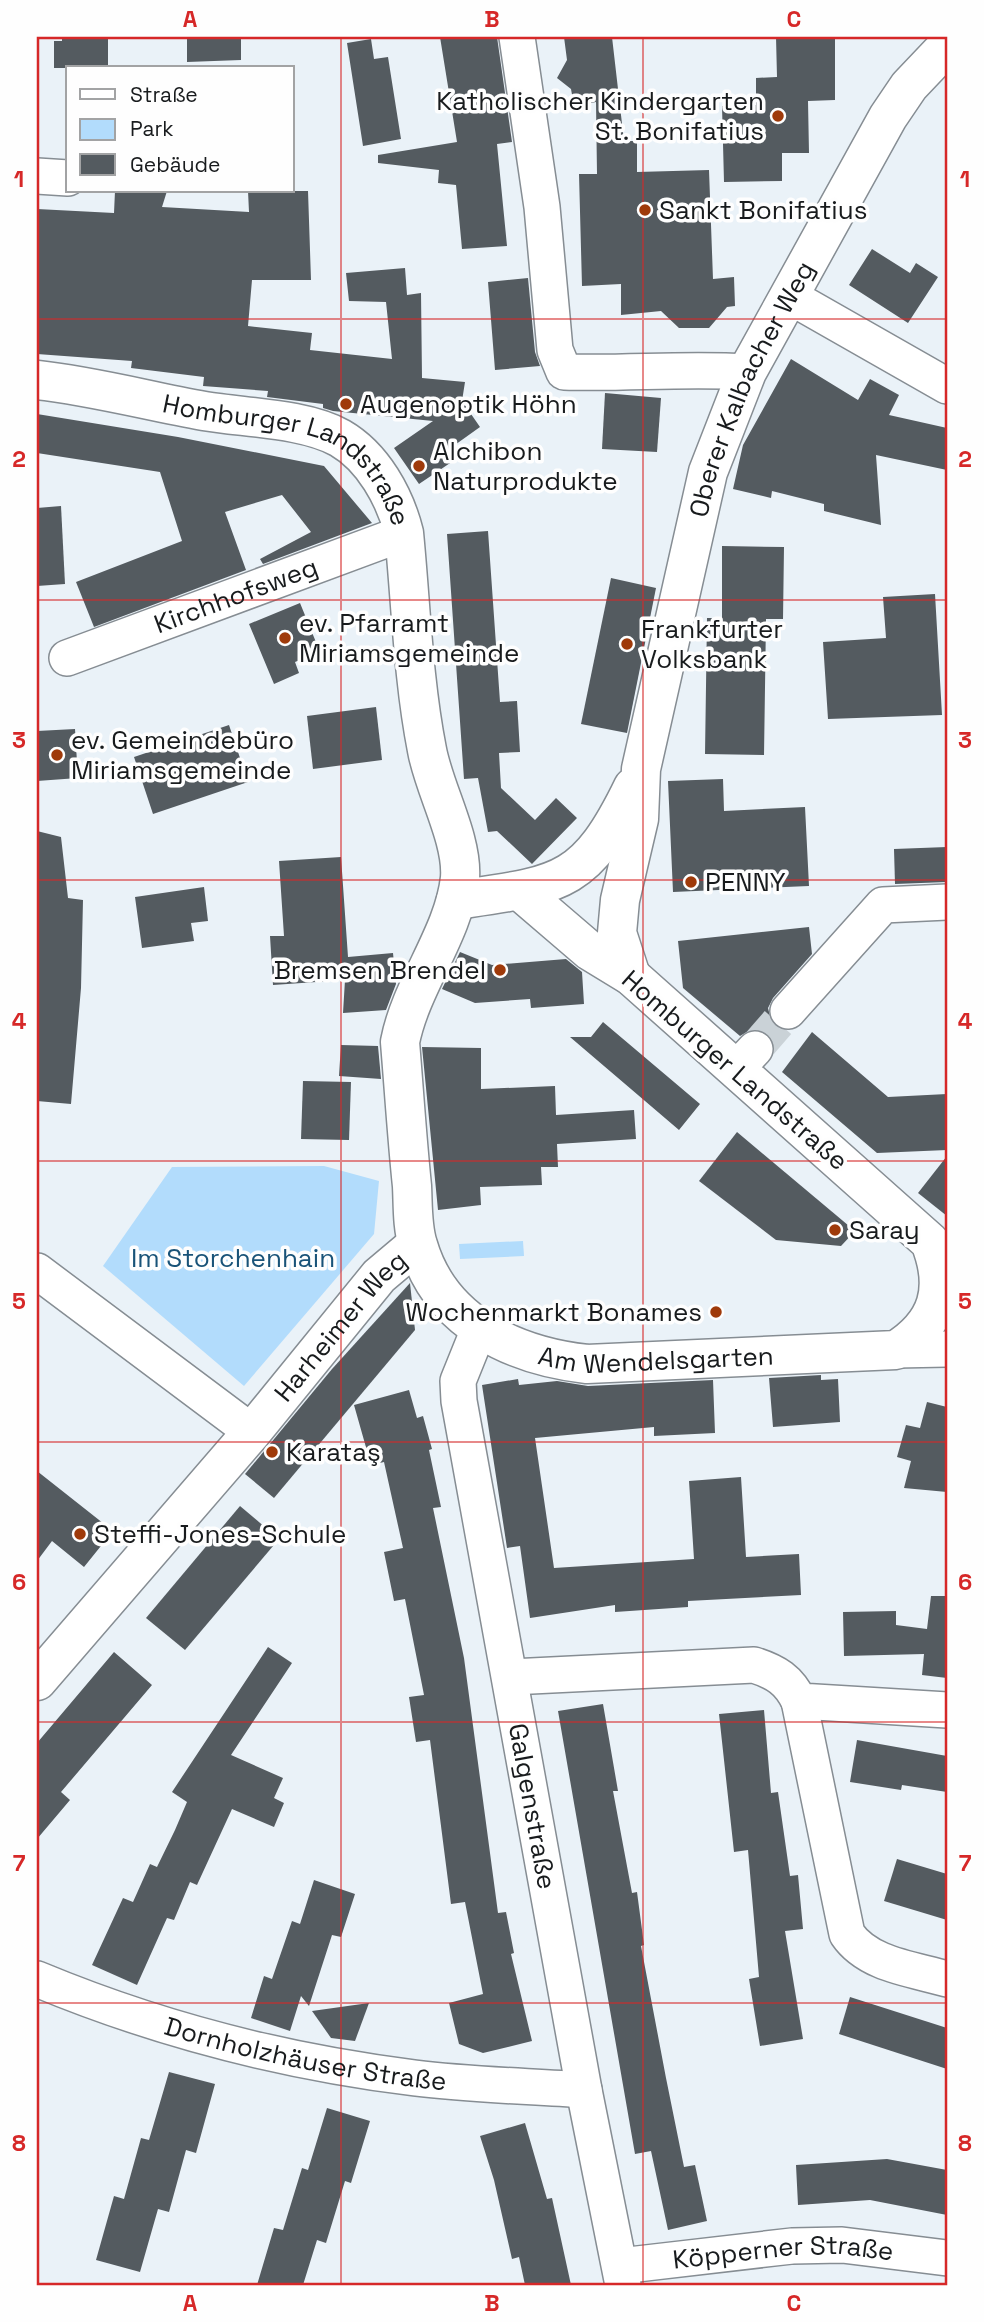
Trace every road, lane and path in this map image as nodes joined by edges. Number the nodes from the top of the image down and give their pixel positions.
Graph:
1 (517, 37) edge
2 (947, 46) edge
3 (37, 176) edge
4 (66, 177) edge
5 (789, 296) junction
6 (747, 372) junction
7 (37, 380) edge
8 (947, 386) edge
9 (404, 533) junction
10 (67, 658) dead end
11 (641, 769) junction
12 (520, 891) junction
13 (456, 900) junction
14 (947, 902) edge
15 (631, 976) junction
16 (788, 1011) tunnel mouth
17 (417, 1244) junction
18 (939, 1247) edge
19 (37, 1271) edge
20 (479, 1329) junction
21 (947, 1349) edge
22 (896, 1350) junction
23 (253, 1432) junction
24 (511, 1677) junction
25 (37, 1681) edge
26 (799, 1701) junction
27 (947, 1710) edge
28 (37, 1979) edge
29 (947, 1979) edge
30 (584, 2090) junction
31 (947, 2258) edge
32 (622, 2276) edge

1 - 6 street
2 - 5 street, Oberer Kalbacher Weg
3 - 4 street
5 - 6 street, Oberer Kalbacher Weg
5 - 8 street
6 - 11 street, Oberer Kalbacher Weg
7 - 9 street, Homburger Landstraße
9 - 10 street, Kirchhofsweg
9 - 13 street, Homburger Landstraße
11 - 12 street, Oberer Kalbacher Weg
11 - 15 street, Oberer Kalbacher Weg
12 - 13 street, Oberer Kalbacher Weg
12 - 15 street, Homburger Landstraße
13 - 17 street, Harheimer Weg
14 - 16 street
15 - 18 street, Homburger Landstraße
17 - 20 street, Am Wendelsgarten
17 - 23 street, Harheimer Weg
18 - 22 street
19 - 23 street
20 - 22 street, Am Wendelsgarten
20 - 24 street, Galgenstraße
21 - 22 street, Am Wendelsgarten
23 - 25 street, Harheimer Weg
24 - 26 street
24 - 30 street, Galgenstraße
26 - 27 street
26 - 29 street
28 - 30 street, Dornholzhäuser Straße
30 - 32 street, Galgenstraße
31 - 32 street, Köpperner Straße

